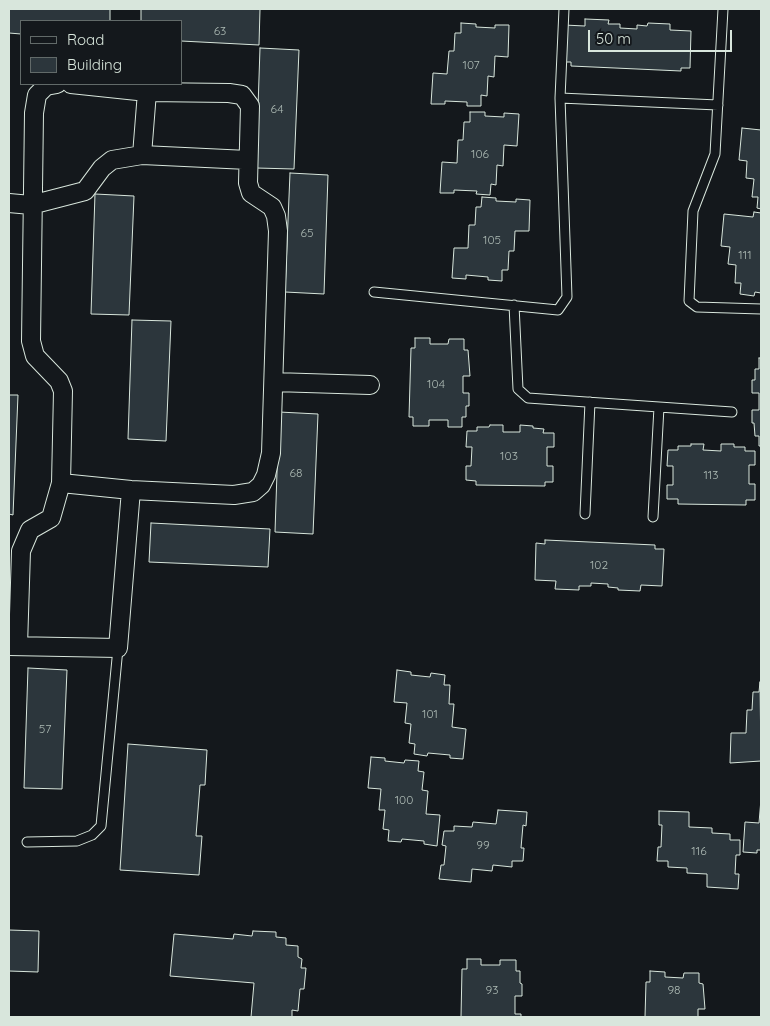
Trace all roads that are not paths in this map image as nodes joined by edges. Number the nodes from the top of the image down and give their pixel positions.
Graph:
1 (564, 9) edge
2 (723, 9) edge
3 (52, 85) edge
4 (80, 85) edge
5 (147, 92) junction
6 (560, 98) junction
7 (718, 105) junction
8 (142, 155) junction
9 (248, 160) junction
10 (9, 203) edge
11 (31, 205) junction
12 (374, 292) dead end
13 (514, 305) junction
14 (761, 309) edge
15 (274, 382) junction
16 (370, 385) dead end
17 (590, 402) junction
18 (659, 407) junction
19 (732, 412) dead end
20 (61, 483) junction
21 (131, 490) junction
22 (585, 514) dead end
23 (653, 517) dead end
24 (13, 646) edge
25 (118, 648) junction
26 (27, 842) dead end

1 - 6 lane
2 - 7 lane
3 - 11 street
4 - 5 street
5 - 8 street
5 - 9 street
6 - 7 lane
6 - 13 lane
7 - 14 lane
8 - 9 street
8 - 11 street
9 - 15 street
10 - 11 street
11 - 20 street
12 - 13 lane
13 - 17 lane
15 - 16 street
15 - 21 street
17 - 18 lane
17 - 22 lane
18 - 19 lane
18 - 23 lane
20 - 21 street
20 - 24 street
21 - 25 street
24 - 25 street
25 - 26 lane

